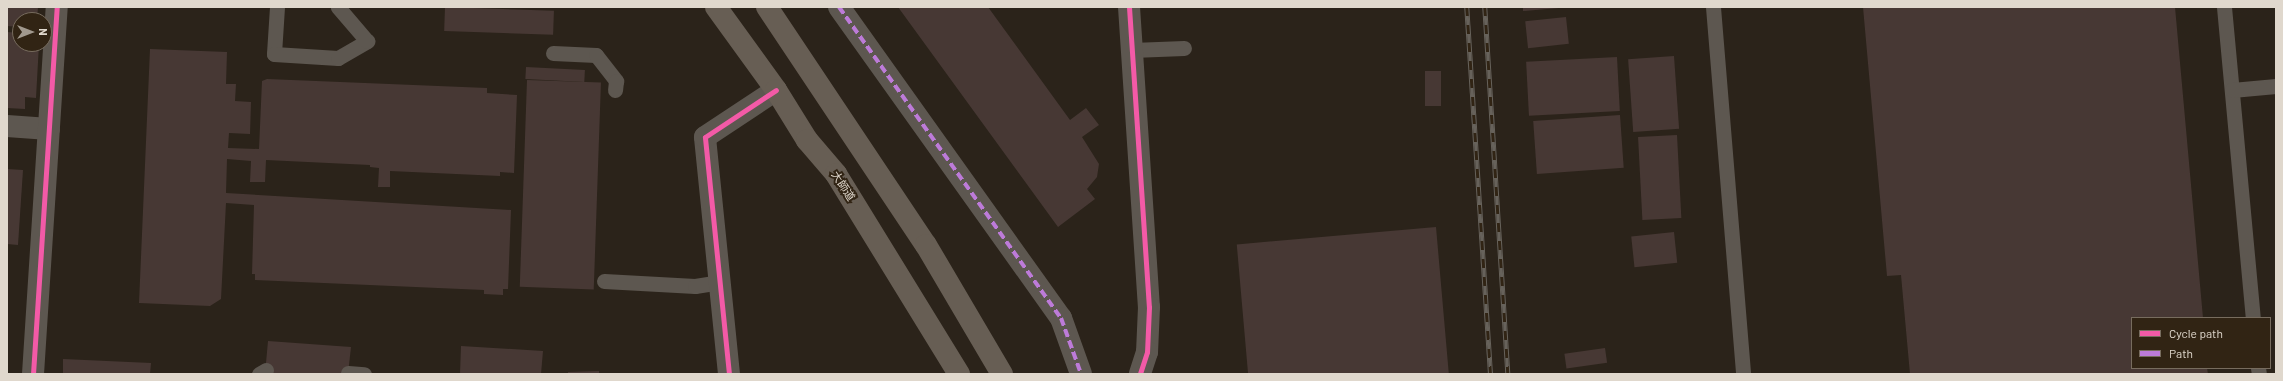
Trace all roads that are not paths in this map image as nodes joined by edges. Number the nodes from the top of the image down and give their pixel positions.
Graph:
1 (57, 7) edge
2 (277, 7) edge
3 (338, 7) edge
4 (716, 7) edge
5 (767, 7) edge
6 (839, 7) edge
7 (1129, 7) edge
8 (1713, 7) edge
9 (2224, 7) edge
10 (1184, 48) dead end
11 (1132, 50) junction
12 (553, 52) dead end
13 (2276, 86) edge
14 (615, 90) dead end
15 (776, 90) junction
16 (2232, 90) junction
17 (7, 126) edge
18 (49, 129) junction
19 (604, 281) dead end
20 (719, 282) junction
21 (2253, 317) edge
22 (348, 373) edge
23 (33, 374) edge
24 (364, 374) edge
25 (729, 374) edge
26 (959, 374) edge
27 (1002, 374) edge
28 (1081, 374) edge
29 (1140, 374) edge
30 (1743, 374) edge

1 - 18 street
2 - 3 lane
4 - 15 highway, 大師道
5 - 27 highway
6 - 28 street
7 - 11 street
8 - 30 lane
9 - 16 lane
10 - 11 lane
11 - 29 street
12 - 14 lane
13 - 16 lane
15 - 20 street
15 - 26 highway, 大師道
16 - 21 lane
17 - 18 street
18 - 23 street
19 - 20 lane
20 - 25 street
22 - 24 lane

